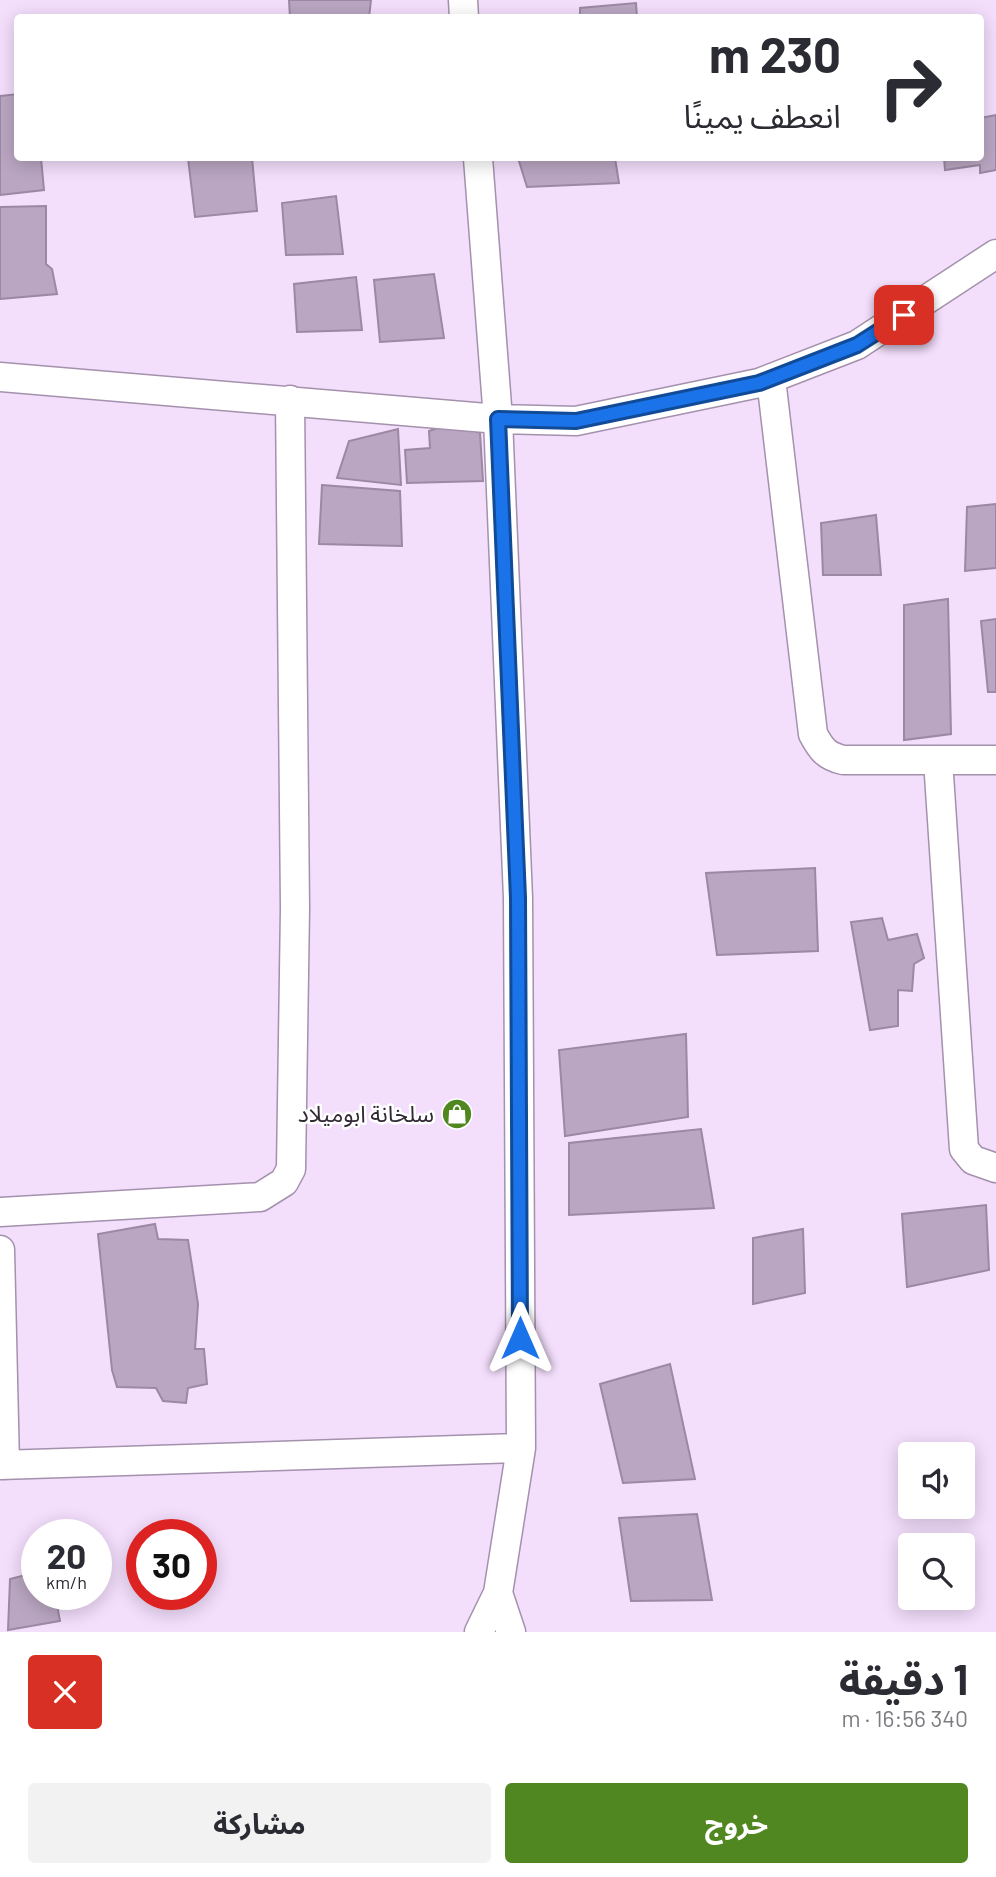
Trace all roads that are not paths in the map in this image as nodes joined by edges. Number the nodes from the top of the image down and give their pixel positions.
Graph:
1 (478, 161) edge
2 (996, 254) edge
3 (0, 377) edge
4 (771, 379) junction
5 (290, 400) junction
6 (498, 419) junction
7 (938, 760) junction
8 (996, 760) edge
9 (996, 1168) edge
10 (0, 1212) edge
11 (0, 1250) edge
12 (521, 1448) junction
13 (2, 1465) edge
14 (498, 1593) junction
15 (479, 1632) edge
16 (511, 1632) edge

1 - 6 street
2 - 4 street
3 - 5 street
4 - 6 street
4 - 7 street
5 - 6 street
5 - 10 street
6 - 12 street
7 - 8 street
7 - 9 street
11 - 13 street
12 - 13 street
12 - 14 street
14 - 15 street
14 - 16 street

